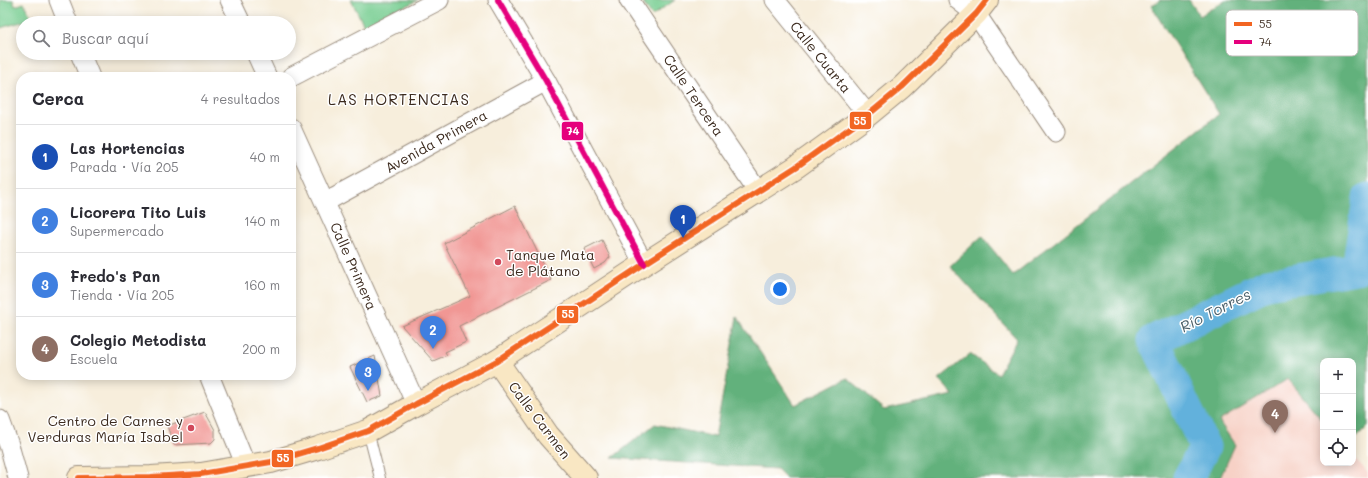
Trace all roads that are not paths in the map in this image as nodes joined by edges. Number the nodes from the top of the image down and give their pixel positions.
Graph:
1 (59, 0) edge
2 (230, 0) edge
3 (439, 0) edge
4 (498, 0) edge
5 (629, 0) edge
6 (775, 0) edge
7 (958, 0) edge
8 (981, 7) edge
9 (65, 16) edge
10 (238, 16) edge
11 (83, 60) edge
12 (259, 60) edge
13 (88, 72) edge
14 (265, 72) edge
15 (296, 74) edge
16 (546, 81) junction
17 (868, 114) junction
18 (1056, 132) dead end
19 (296, 139) edge
20 (758, 190) junction
21 (325, 202) junction
22 (644, 264) junction
23 (497, 361) junction
24 (211, 380) edge
25 (416, 404) junction
26 (0, 420) edge
27 (368, 431) junction
28 (246, 466) junction
29 (18, 478) edge
30 (79, 478) edge
31 (380, 478) edge
32 (586, 478) edge

1 - 9 street
2 - 10 street
3 - 15 street
4 - 16 street
5 - 20 street, Calle Tercera
6 - 17 street, Calle Cuarta
7 - 8 street
8 - 17 main road
8 - 18 street
11 - 13 street
12 - 14 street
16 - 21 street, Avenida Primera
16 - 22 street
17 - 20 main road
19 - 21 street, Calle Primera
20 - 22 main road
21 - 25 street, Calle Primera
22 - 23 main road
23 - 25 main road
23 - 32 main road, Calle Carmen
24 - 28 street
25 - 27 main road
26 - 29 street
27 - 28 main road
27 - 31 lane
28 - 30 main road

